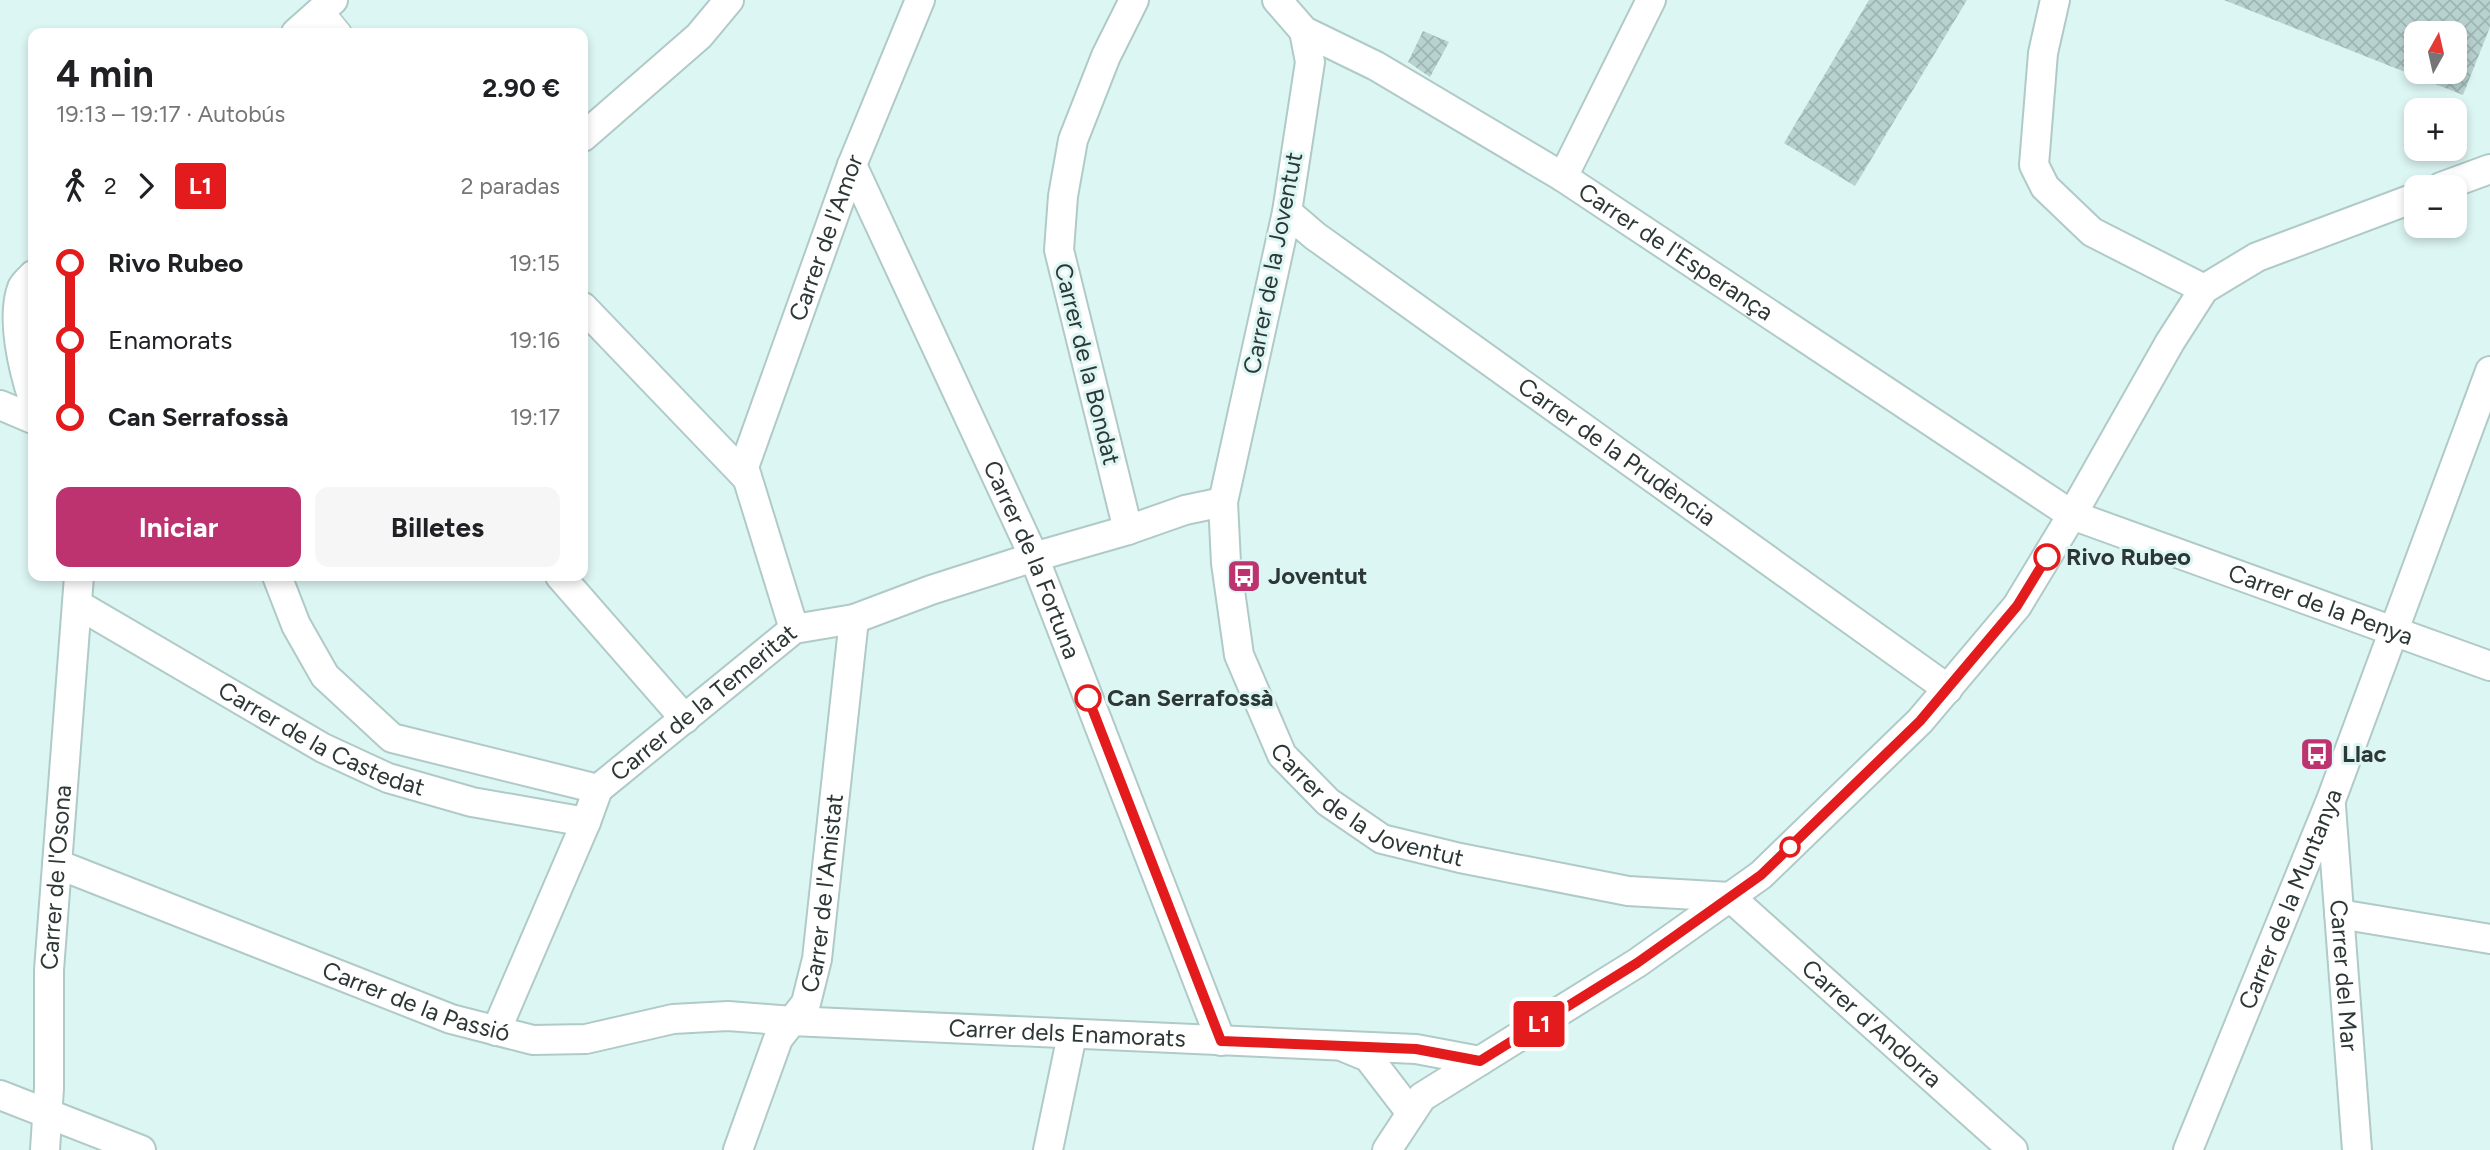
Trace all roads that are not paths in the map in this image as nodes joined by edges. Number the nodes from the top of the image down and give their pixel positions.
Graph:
1 (729, 0) edge
2 (920, 0) edge
3 (1134, 0) edge
4 (1651, 0) edge
5 (2055, 0) edge
6 (1279, 1) edge
7 (328, 5) edge
8 (302, 28) edge
9 (339, 28) edge
10 (1304, 31) junction
11 (588, 134) edge
12 (852, 165) junction
13 (2490, 169) edge
14 (1563, 177) junction
15 (2467, 177) edge
16 (2404, 202) edge
17 (1287, 212) junction
18 (28, 280) edge
19 (2204, 289) junction
20 (588, 312) edge
21 (2490, 371) edge
22 (28, 383) edge
23 (2484, 403) edge
24 (0, 405) edge
25 (28, 417) edge
26 (747, 478) junction
27 (1223, 502) junction
28 (2072, 515) junction
29 (1128, 530) junction
30 (1034, 557) junction
31 (78, 581) edge
32 (279, 581) edge
33 (564, 581) edge
34 (76, 604) junction
35 (854, 619) junction
36 (794, 629) junction
37 (2393, 631) junction
38 (2490, 666) edge
39 (1948, 689) junction
40 (685, 719) junction
41 (598, 789) junction
42 (2331, 800) junction
43 (586, 822) junction
44 (57, 864) junction
45 (1730, 897) junction
46 (2339, 914) junction
47 (2490, 939) edge
48 (792, 1021) junction
49 (496, 1031) junction
50 (1072, 1035) junction
51 (1221, 1041) junction
52 (1344, 1047) junction
53 (1480, 1061) junction
54 (0, 1095) edge
55 (46, 1112) junction
56 (1410, 1113) junction
57 (45, 1150) edge
58 (141, 1150) edge
59 (738, 1150) edge
60 (1048, 1150) edge
61 (1387, 1150) edge
62 (2013, 1150) edge
63 (2188, 1150) edge
64 (2357, 1150) edge

1 - 11 street
2 - 12 street, Carrer de l'Amor
3 - 29 street, Carrer de la Bondat
4 - 14 street
5 - 19 street
6 - 10 street, Carrer de l'Esperança
7 - 8 street
7 - 9 street
10 - 14 street, Carrer de l'Esperança
10 - 17 street, Carrer de la Joventut
12 - 26 street, Carrer de l'Amor
12 - 30 street, Carrer de la Fortuna
13 - 15 street
14 - 28 street, Carrer de l'Esperança
16 - 19 street
17 - 27 street, Carrer de la Joventut
17 - 39 street, Carrer de la Prudència
18 - 22 street
19 - 28 street
20 - 26 street
21 - 23 street, Carrer de la Muntanya
23 - 37 street, Carrer de la Muntanya
24 - 25 street
26 - 36 street
27 - 29 street, Carrer de la Temeritat
27 - 45 street, Carrer de la Joventut
28 - 37 street, Carrer de la Penya
28 - 39 street
29 - 30 street, Carrer de la Temeritat
30 - 35 street, Carrer de la Temeritat
30 - 51 street, Carrer de la Fortuna
31 - 34 street, Carrer de l'Osona
32 - 41 street
33 - 40 street
34 - 43 street, Carrer de la Castedat
34 - 44 street, Carrer de l'Osona
35 - 36 street, Carrer de la Temeritat
35 - 48 street, Carrer de l'Amistat
36 - 40 street, Carrer de la Temeritat
37 - 38 street, Carrer de la Penya
37 - 42 street, Carrer de la Muntanya
39 - 45 street
40 - 41 street, Carrer de la Temeritat
41 - 43 street, Carrer de la Temeritat
42 - 46 street, Carrer del Mar
42 - 63 street, Carrer de la Muntanya
43 - 49 street, Carrer de la Temeritat
44 - 49 street, Carrer de la Passió
44 - 55 street, Carrer de l'Osona
45 - 53 street
45 - 62 street, Carrer d'Andorra
46 - 47 street
46 - 64 street, Carrer del Mar
48 - 49 street, Carrer de la Passió
48 - 50 street, Carrer dels Enamorats
48 - 59 street, Carrer de l'Amistat
50 - 51 street, Carrer dels Enamorats
50 - 60 street
51 - 52 street, Carrer dels Enamorats
52 - 53 street, Carrer dels Enamorats
52 - 56 street, Carrer dels Enamorats
53 - 56 street
54 - 55 street
55 - 57 street, Carrer de l'Osona
55 - 58 street
56 - 61 street

